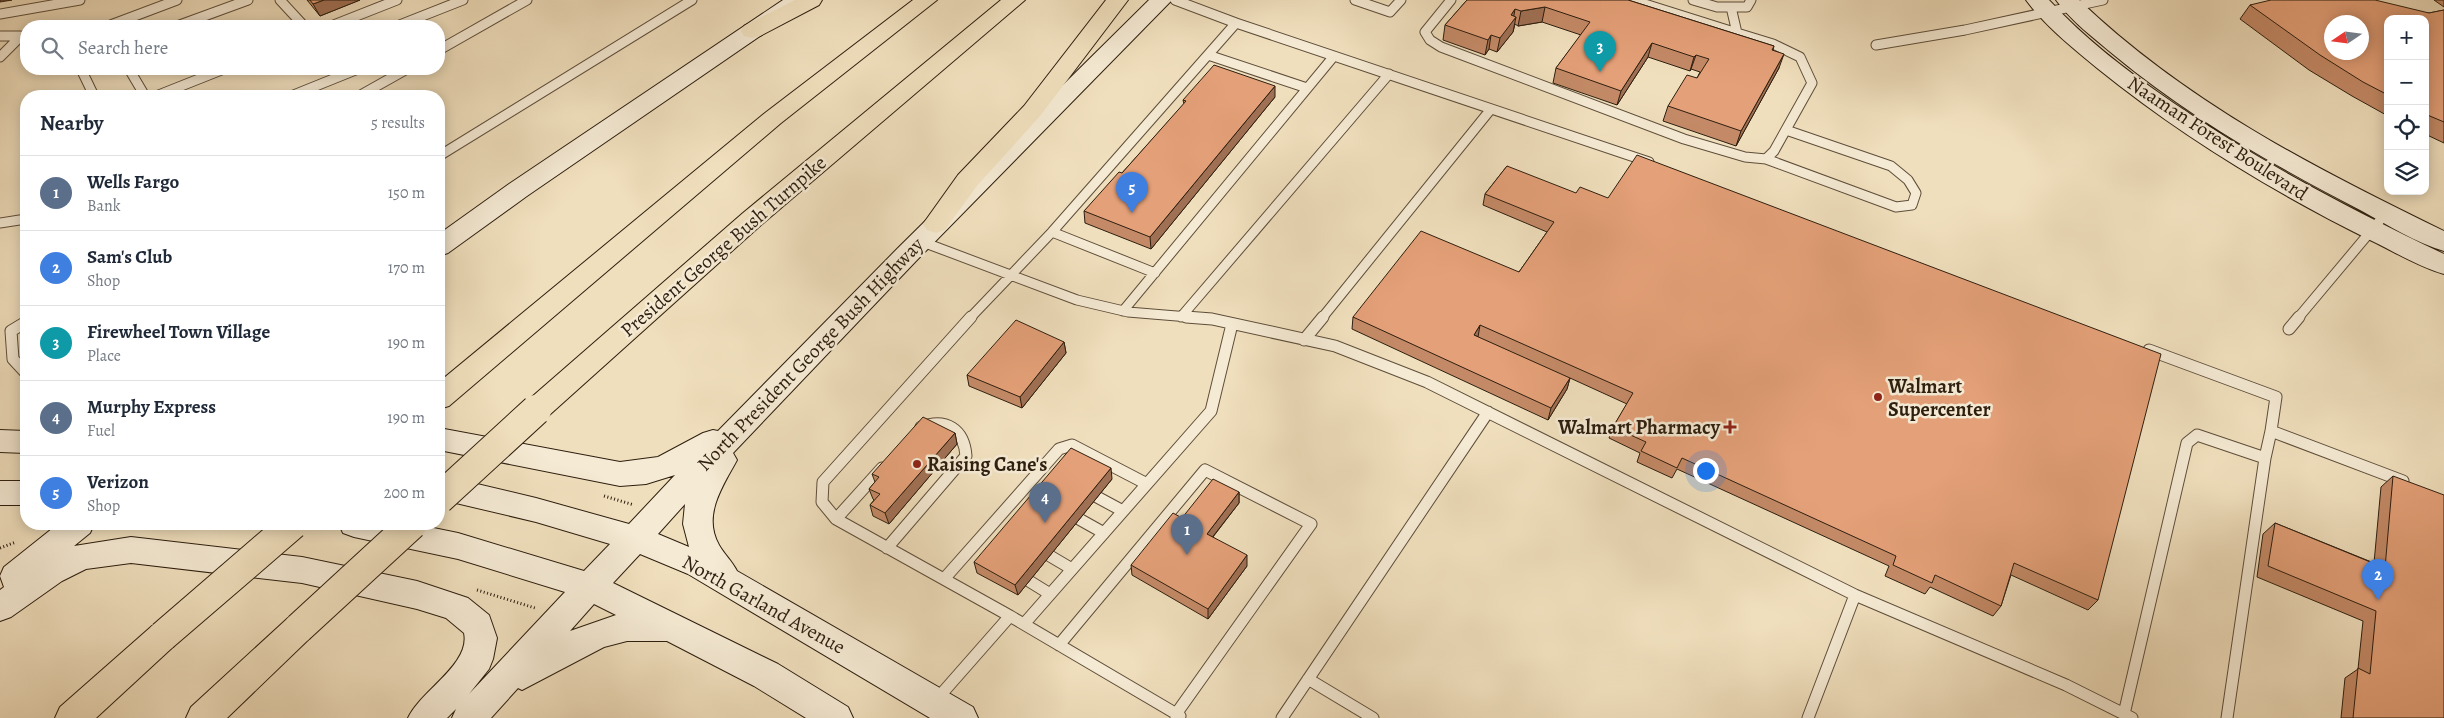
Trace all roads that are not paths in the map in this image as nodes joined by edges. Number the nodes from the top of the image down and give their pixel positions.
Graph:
1 (80, 0) edge
2 (177, 0) edge
3 (248, 0) edge
4 (280, 0) edge
5 (397, 0) edge
6 (463, 0) edge
7 (526, 0) edge
8 (692, 0) edge
9 (797, 0) edge
10 (811, 0) edge
11 (926, 0) edge
12 (1014, 0) edge
13 (1117, 0) edge
14 (1161, 0) edge
15 (1175, 0) edge
16 (1355, 0) edge
17 (1401, 0) edge
18 (1451, 0) edge
19 (1632, 0) edge
20 (1693, 0) edge
21 (1751, 0) edge
22 (2104, 0) edge
23 (2056, 4) edge
24 (1731, 7) junction
25 (0, 14) edge
26 (124, 20) edge
27 (193, 20) edge
28 (298, 20) edge
29 (346, 20) edge
30 (413, 20) edge
31 (1236, 23) junction
32 (752, 30) junction
33 (1738, 33) junction
34 (0, 36) edge
35 (20, 36) edge
36 (20, 37) edge
37 (1876, 45) dead end
38 (445, 47) edge
39 (1208, 55) junction
40 (1334, 56) junction
41 (0, 57) edge
42 (1389, 74) junction
43 (84, 75) edge
44 (133, 75) edge
45 (209, 75) edge
46 (343, 75) edge
47 (396, 75) edge
48 (1307, 88) junction
49 (91, 90) edge
50 (141, 90) edge
51 (171, 90) edge
52 (306, 90) edge
53 (370, 90) edge
54 (1492, 109) junction
55 (1786, 130) junction
56 (445, 152) edge
57 (1766, 159) junction
58 (1654, 164) edge
59 (518, 190) junction
60 (20, 220) edge
61 (2378, 221) junction
62 (0, 223) edge
63 (928, 232) junction
64 (1052, 232) junction
65 (2444, 242) edge
66 (445, 243) edge
67 (445, 261) edge
68 (2444, 266) edge
69 (1155, 273) junction
70 (1009, 275) junction
71 (1123, 311) junction
72 (1181, 316) junction
73 (1232, 324) junction
74 (20, 326) edge
75 (2289, 329) dead end
76 (11, 331) junction
77 (0, 333) edge
78 (1304, 340) junction
79 (2137, 345) edge
80 (20, 367) edge
81 (445, 393) edge
82 (755, 411) junction
83 (1488, 412) junction
84 (2271, 431) junction
85 (910, 436) edge
86 (445, 440) edge
87 (0, 441) edge
88 (20, 442) edge
89 (892, 456) edge
90 (2265, 458) junction
91 (1147, 484) junction
92 (2417, 486) edge
93 (445, 488) edge
94 (0, 493) edge
95 (20, 493) edge
96 (445, 493) edge
97 (1097, 497) edge
98 (1123, 511) junction
99 (836, 519) junction
100 (1079, 519) edge
101 (72, 530) edge
102 (286, 530) edge
103 (382, 530) edge
104 (405, 530) edge
105 (1104, 532) junction
106 (634, 538) junction
107 (972, 547) junction
108 (887, 548) junction
109 (984, 554) edge
110 (1050, 556) edge
111 (1072, 569) junction
112 (725, 578) junction
113 (944, 579) junction
114 (1029, 581) edge
115 (591, 587) junction
116 (0, 589) edge
117 (1050, 594) junction
118 (1855, 596) junction
119 (0, 607) edge
120 (1010, 616) junction
121 (1024, 624) junction
122 (668, 627) junction
123 (1060, 645) junction
124 (1308, 679) junction
125 (493, 692) junction
126 (948, 710) edge
127 (2128, 716) edge
128 (1178, 717) edge
129 (72, 718) edge
130 (203, 718) edge
131 (425, 718) edge
132 (470, 718) edge
133 (836, 718) edge
134 (1282, 718) edge
135 (1373, 718) edge
136 (1808, 718) edge
137 (2227, 718) edge

1 - 25 lane
2 - 26 lane
3 - 27 lane
4 - 28 lane
5 - 29 lane
6 - 30 lane
7 - 38 lane
8 - 56 lane
9 - 32 main road
10 - 32 highway
11 - 81 highway
12 - 96 highway, President George Bush Turnpike, bridge
13 - 63 highway
14 - 63 main road, North President George Bush Highway
15 - 31 lane
16 - 17 lane
18 - 57 lane
19 - 33 lane
20 - 24 lane
21 - 24 lane
22 - 23 lane
23 - 37 lane
23 - 61 main road, Naaman Forest Boulevard
24 - 33 lane
31 - 39 lane
31 - 40 lane
32 - 59 main road
33 - 55 lane
34 - 35 lane
36 - 41 lane
39 - 48 lane
39 - 64 lane
40 - 42 lane
40 - 48 lane
42 - 54 lane
42 - 72 lane
43 - 49 lane
44 - 50 lane
45 - 51 lane
46 - 52 lane
47 - 53 lane
48 - 69 lane
54 - 58 lane
54 - 78 lane
55 - 57 lane
55 - 57 lane
59 - 66 main road
59 - 67 main road
60 - 62 lane
61 - 65 main road, Naaman Forest Boulevard
61 - 68 main road, Naaman Forest Boulevard
61 - 75 lane
63 - 70 lane
63 - 82 main road, North President George Bush Highway
64 - 69 lane
64 - 70 lane
69 - 71 lane
70 - 71 lane
70 - 99 lane
71 - 72 lane
72 - 73 lane
73 - 78 lane
73 - 91 lane
74 - 76 lane
76 - 77 lane
76 - 80 lane
78 - 83 lane
79 - 84 lane
82 - 86 main road
82 - 106 main road, North President George Bush Highway
82 - 112 main road
83 - 118 lane
83 - 124 lane
84 - 90 lane
84 - 92 lane
85 - 108 lane
87 - 88 main road
89 - 99 lane
90 - 127 lane
90 - 137 lane
91 - 98 lane
91 - 107 lane
93 - 106 main road, North Garland Avenue
94 - 95 main road
97 - 98 lane
98 - 105 lane
99 - 108 lane
100 - 105 lane
101 - 116 main road
102 - 129 highway, bridge
103 - 115 main road
104 - 130 highway, bridge
105 - 111 lane
106 - 112 main road, North Garland Avenue
106 - 115 main road, North President George Bush Highway
107 - 109 lane
107 - 113 lane
108 - 113 lane
110 - 111 lane
111 - 117 lane
112 - 126 main road, North Garland Avenue
113 - 120 lane
114 - 117 lane
115 - 122 main road
115 - 125 main road, North President George Bush Highway
117 - 121 lane
118 - 127 lane
118 - 136 lane
119 - 131 main road
120 - 121 lane
120 - 126 lane
121 - 123 lane
122 - 125 main road
122 - 133 main road
123 - 128 lane
123 - 128 lane
124 - 134 lane
124 - 135 lane
125 - 132 main road, North President George Bush Highway

